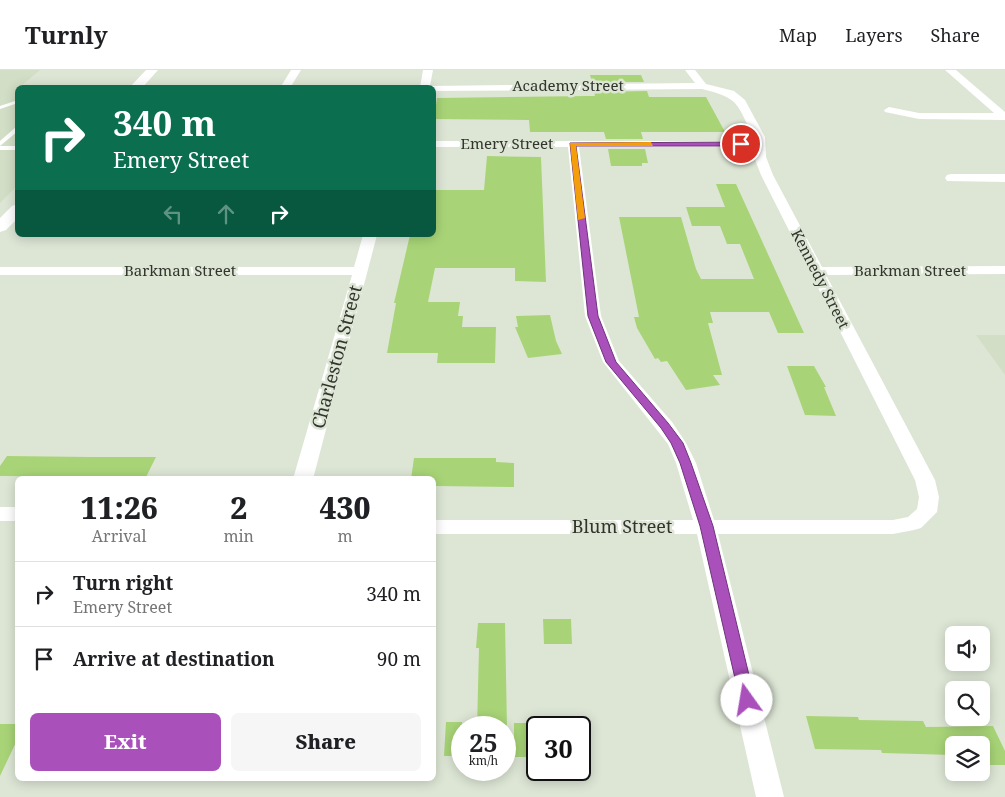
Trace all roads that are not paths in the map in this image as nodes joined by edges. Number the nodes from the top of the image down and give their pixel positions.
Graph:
1 (152, 70) edge
2 (296, 70) edge
3 (428, 70) edge
4 (690, 70) edge
5 (950, 70) edge
6 (138, 85) edge
7 (287, 85) edge
8 (426, 85) edge
9 (702, 86) junction
10 (436, 88) edge
11 (0, 101) edge
12 (15, 101) edge
13 (15, 102) edge
14 (0, 108) edge
15 (889, 110) dead end
16 (1005, 116) edge
17 (15, 131) edge
18 (436, 144) edge
19 (573, 144) junction
20 (760, 144) junction
21 (0, 146) edge
22 (15, 148) edge
23 (951, 178) dead end
24 (1005, 178) edge
25 (15, 212) edge
26 (0, 227) edge
27 (369, 237) edge
28 (1005, 270) edge
29 (0, 271) edge
30 (360, 271) junction
31 (816, 271) junction
32 (304, 476) edge
33 (927, 512) joint
34 (0, 514) edge
35 (15, 514) edge
36 (706, 526) junction
37 (436, 527) edge
38 (770, 797) edge

1 - 6 street
2 - 7 street
3 - 8 street
4 - 9 street
5 - 16 street
9 - 10 street, Academy Street
9 - 20 street, Kennedy Street
11 - 12 lane
13 - 14 lane
15 - 16 street
17 - 21 lane
18 - 19 street, Emery Street
19 - 20 street, Emery Street
19 - 36 street
20 - 31 street, Kennedy Street
21 - 22 lane
23 - 24 street
25 - 26 street
27 - 30 street, Charleston Street
28 - 31 street, Barkman Street
29 - 30 street, Barkman Street
30 - 32 street, Charleston Street
31 - 33 street, Kennedy Street
33 - 36 street, Blum Street
34 - 35 street
36 - 37 street, Blum Street
36 - 38 street

